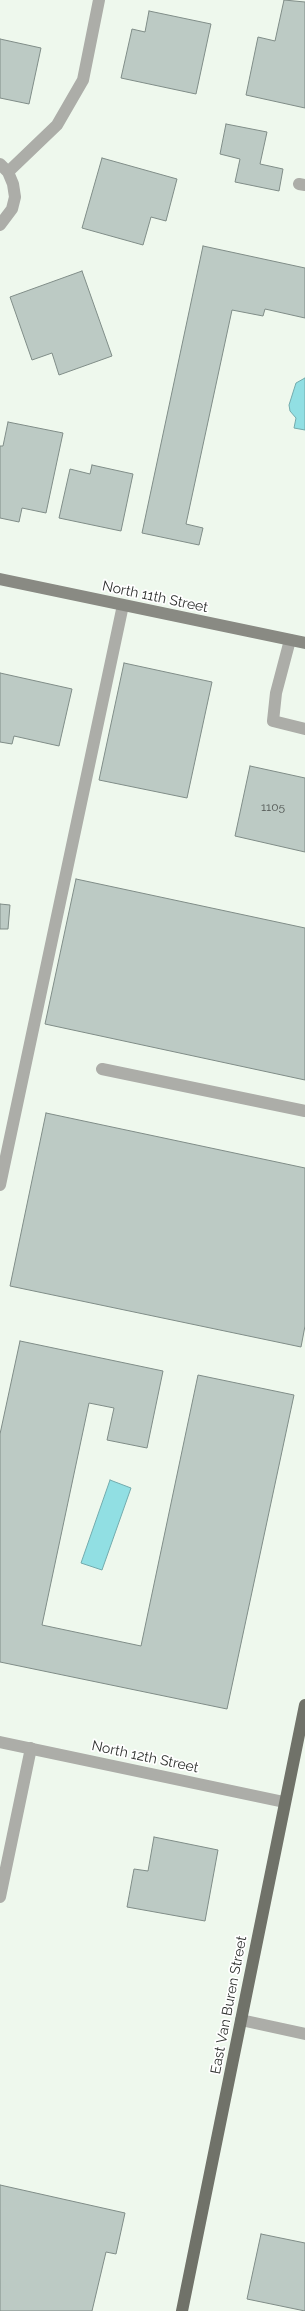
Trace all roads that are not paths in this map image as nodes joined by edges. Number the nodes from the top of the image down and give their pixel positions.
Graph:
1 (99, 0) edge
2 (4, 168) edge
3 (0, 225) edge
4 (0, 579) edge
5 (123, 605) junction
6 (290, 640) junction
7 (305, 643) edge
8 (305, 729) edge
9 (102, 1069) dead end
10 (305, 1111) edge
11 (0, 1185) edge
12 (305, 1706) edge
13 (0, 1742) edge
14 (31, 1748) junction
15 (284, 1802) junction
16 (0, 1897) edge
17 (241, 2020) junction
18 (305, 2034) edge
19 (182, 2311) edge

1 - 2 street
2 - 3 street
4 - 5 street, North 11th Street
5 - 6 street, North 11th Street
5 - 11 street
6 - 7 street, North 11th Street
6 - 8 street
9 - 10 street
12 - 15 main road, East Van Buren Street
13 - 14 street, North 12th Street
14 - 15 street, North 12th Street
14 - 16 street
15 - 17 main road, East Van Buren Street
17 - 18 street
17 - 19 main road, East Van Buren Street

